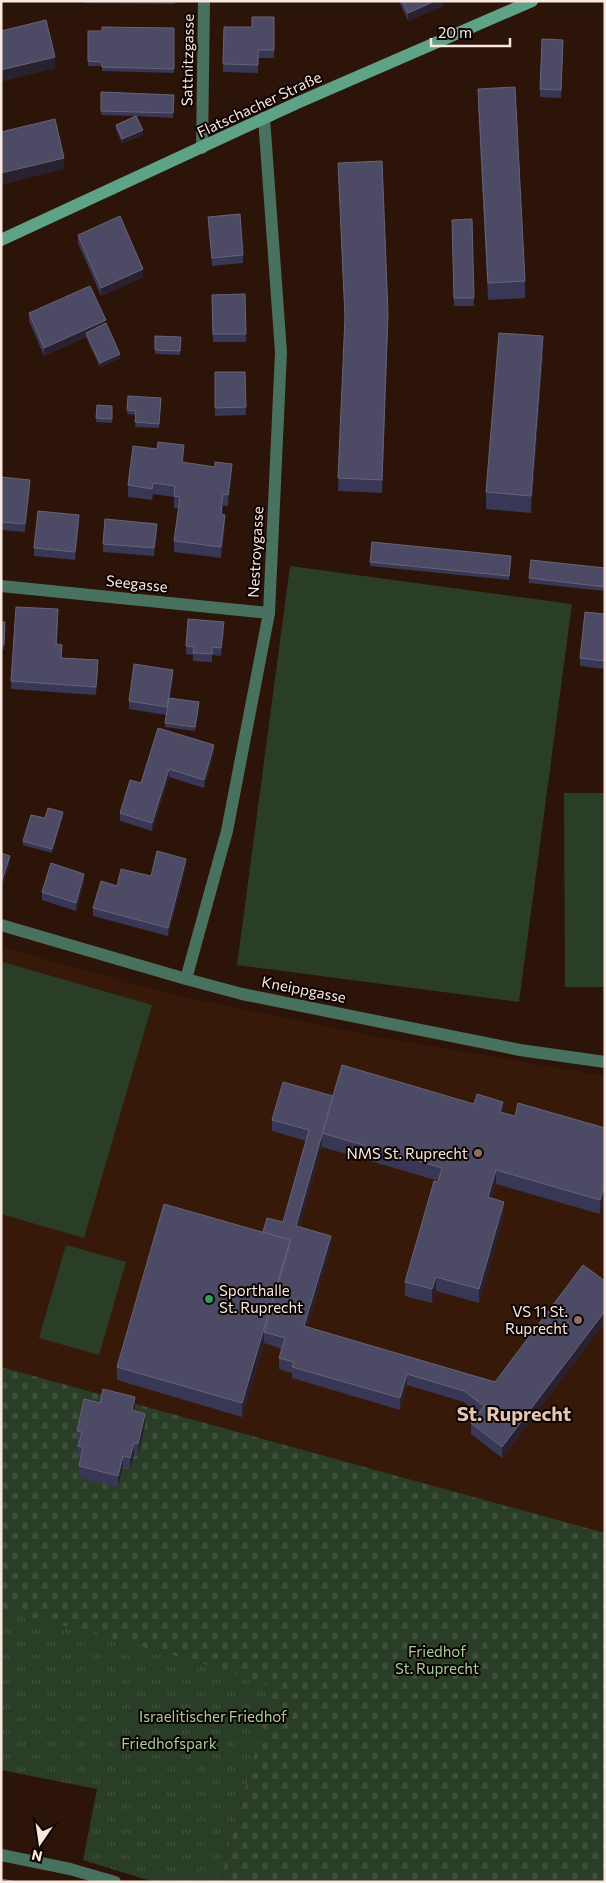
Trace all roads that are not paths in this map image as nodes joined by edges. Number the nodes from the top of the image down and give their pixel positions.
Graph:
1 (204, 1) edge
2 (532, 1) edge
3 (264, 118) junction
4 (202, 148) junction
5 (1, 240) edge
6 (1, 586) edge
7 (269, 613) junction
8 (1, 925) edge
9 (186, 979) junction
10 (605, 1062) edge
11 (1, 1855) edge
12 (115, 1882) edge

1 - 4 street, Sattnitzgasse
2 - 3 street, Flatschacher Straße
3 - 4 street, Flatschacher Straße
3 - 7 street, Nestroygasse
4 - 5 street, Flatschacher Straße
6 - 7 street, Seegasse
7 - 9 street, Nestroygasse
8 - 9 street, Kneippgasse
9 - 10 street, Kneippgasse
11 - 12 street

